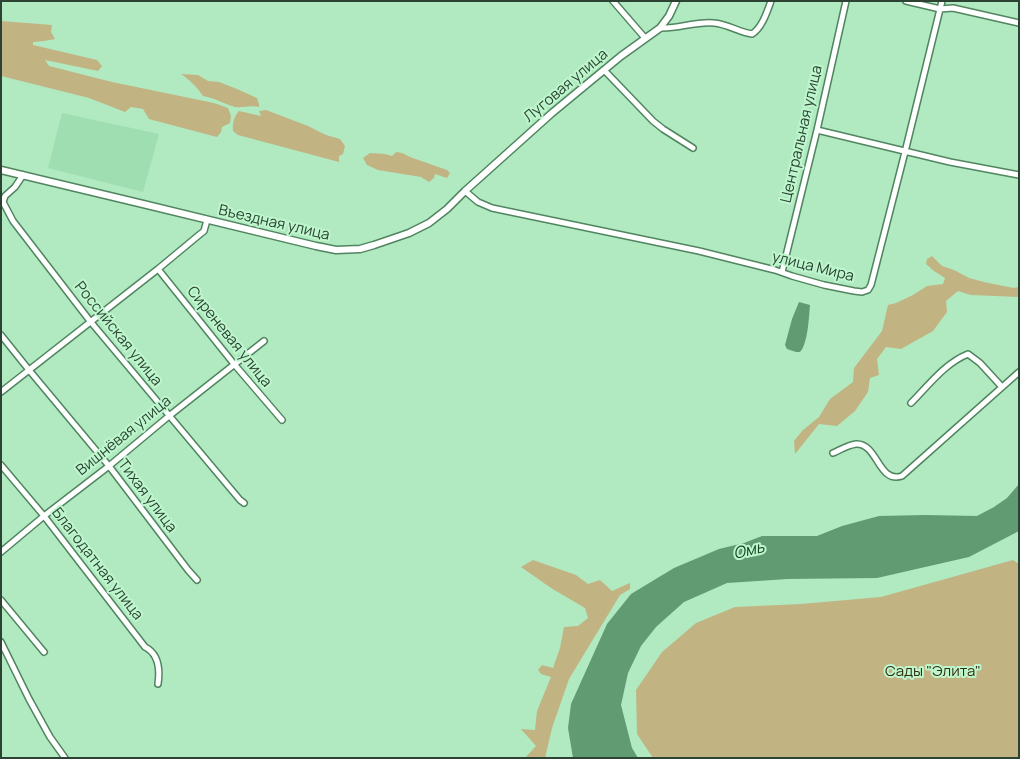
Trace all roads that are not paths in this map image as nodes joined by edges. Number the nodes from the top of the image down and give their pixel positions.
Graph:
1 (613, 1) edge
2 (676, 1) edge
3 (771, 1) edge
4 (846, 1) edge
5 (906, 1) edge
6 (942, 1) edge
7 (940, 9) junction
8 (1019, 23) edge
9 (660, 28) junction
10 (645, 38) junction
11 (604, 70) junction
12 (817, 130) junction
13 (693, 148) dead end
14 (905, 152) junction
15 (1, 170) edge
16 (23, 175) junction
17 (1019, 175) edge
18 (466, 190) junction
19 (207, 220) junction
20 (158, 270) junction
21 (782, 272) junction
22 (90, 322) junction
23 (1, 335) edge
24 (264, 341) dead end
25 (234, 364) junction
26 (28, 370) junction
27 (1019, 372) edge
28 (1002, 387) junction
29 (1, 392) edge
30 (911, 403) dead end
31 (169, 416) junction
32 (282, 420) dead end
33 (833, 453) dead end
34 (1, 465) edge
35 (109, 466) junction
36 (244, 503) dead end
37 (44, 516) junction
38 (1, 552) edge
39 (197, 580) dead end
40 (1, 600) edge
41 (1, 642) edge
42 (44, 652) dead end
43 (158, 684) dead end
44 (65, 758) edge

1 - 10 street
2 - 9 street, Луговая улица
3 - 9 street
4 - 12 street, Центральная улица
5 - 7 street
6 - 7 street, улица Мира
7 - 8 street
7 - 14 street, улица Мира
9 - 10 street, Луговая улица
10 - 11 street, Луговая улица
11 - 13 street
11 - 18 street, Луговая улица
12 - 14 street
12 - 21 street, Центральная улица
14 - 17 street
14 - 21 street, улица Мира
15 - 16 street, Въездная улица
16 - 19 street, Въездная улица
16 - 22 street, Российская улица
18 - 19 street, Въездная улица
18 - 21 street, улица Мира
19 - 20 street
20 - 22 street
20 - 25 street, Сиреневая улица
22 - 26 street
22 - 31 street, Российская улица
23 - 26 street, Тихая улица
24 - 25 street, Вишнёвая улица
25 - 31 street, Вишнёвая улица
25 - 32 street, Сиреневая улица
26 - 29 street
26 - 35 street, Тихая улица
27 - 28 street
28 - 30 street
28 - 33 street
31 - 35 street, Вишнёвая улица
31 - 36 street, Российская улица
34 - 37 street, Благодатная улица
35 - 37 street, Вишнёвая улица
35 - 39 street, Тихая улица
37 - 38 street, Вишнёвая улица
37 - 43 street, Благодатная улица
40 - 42 street
41 - 44 street

